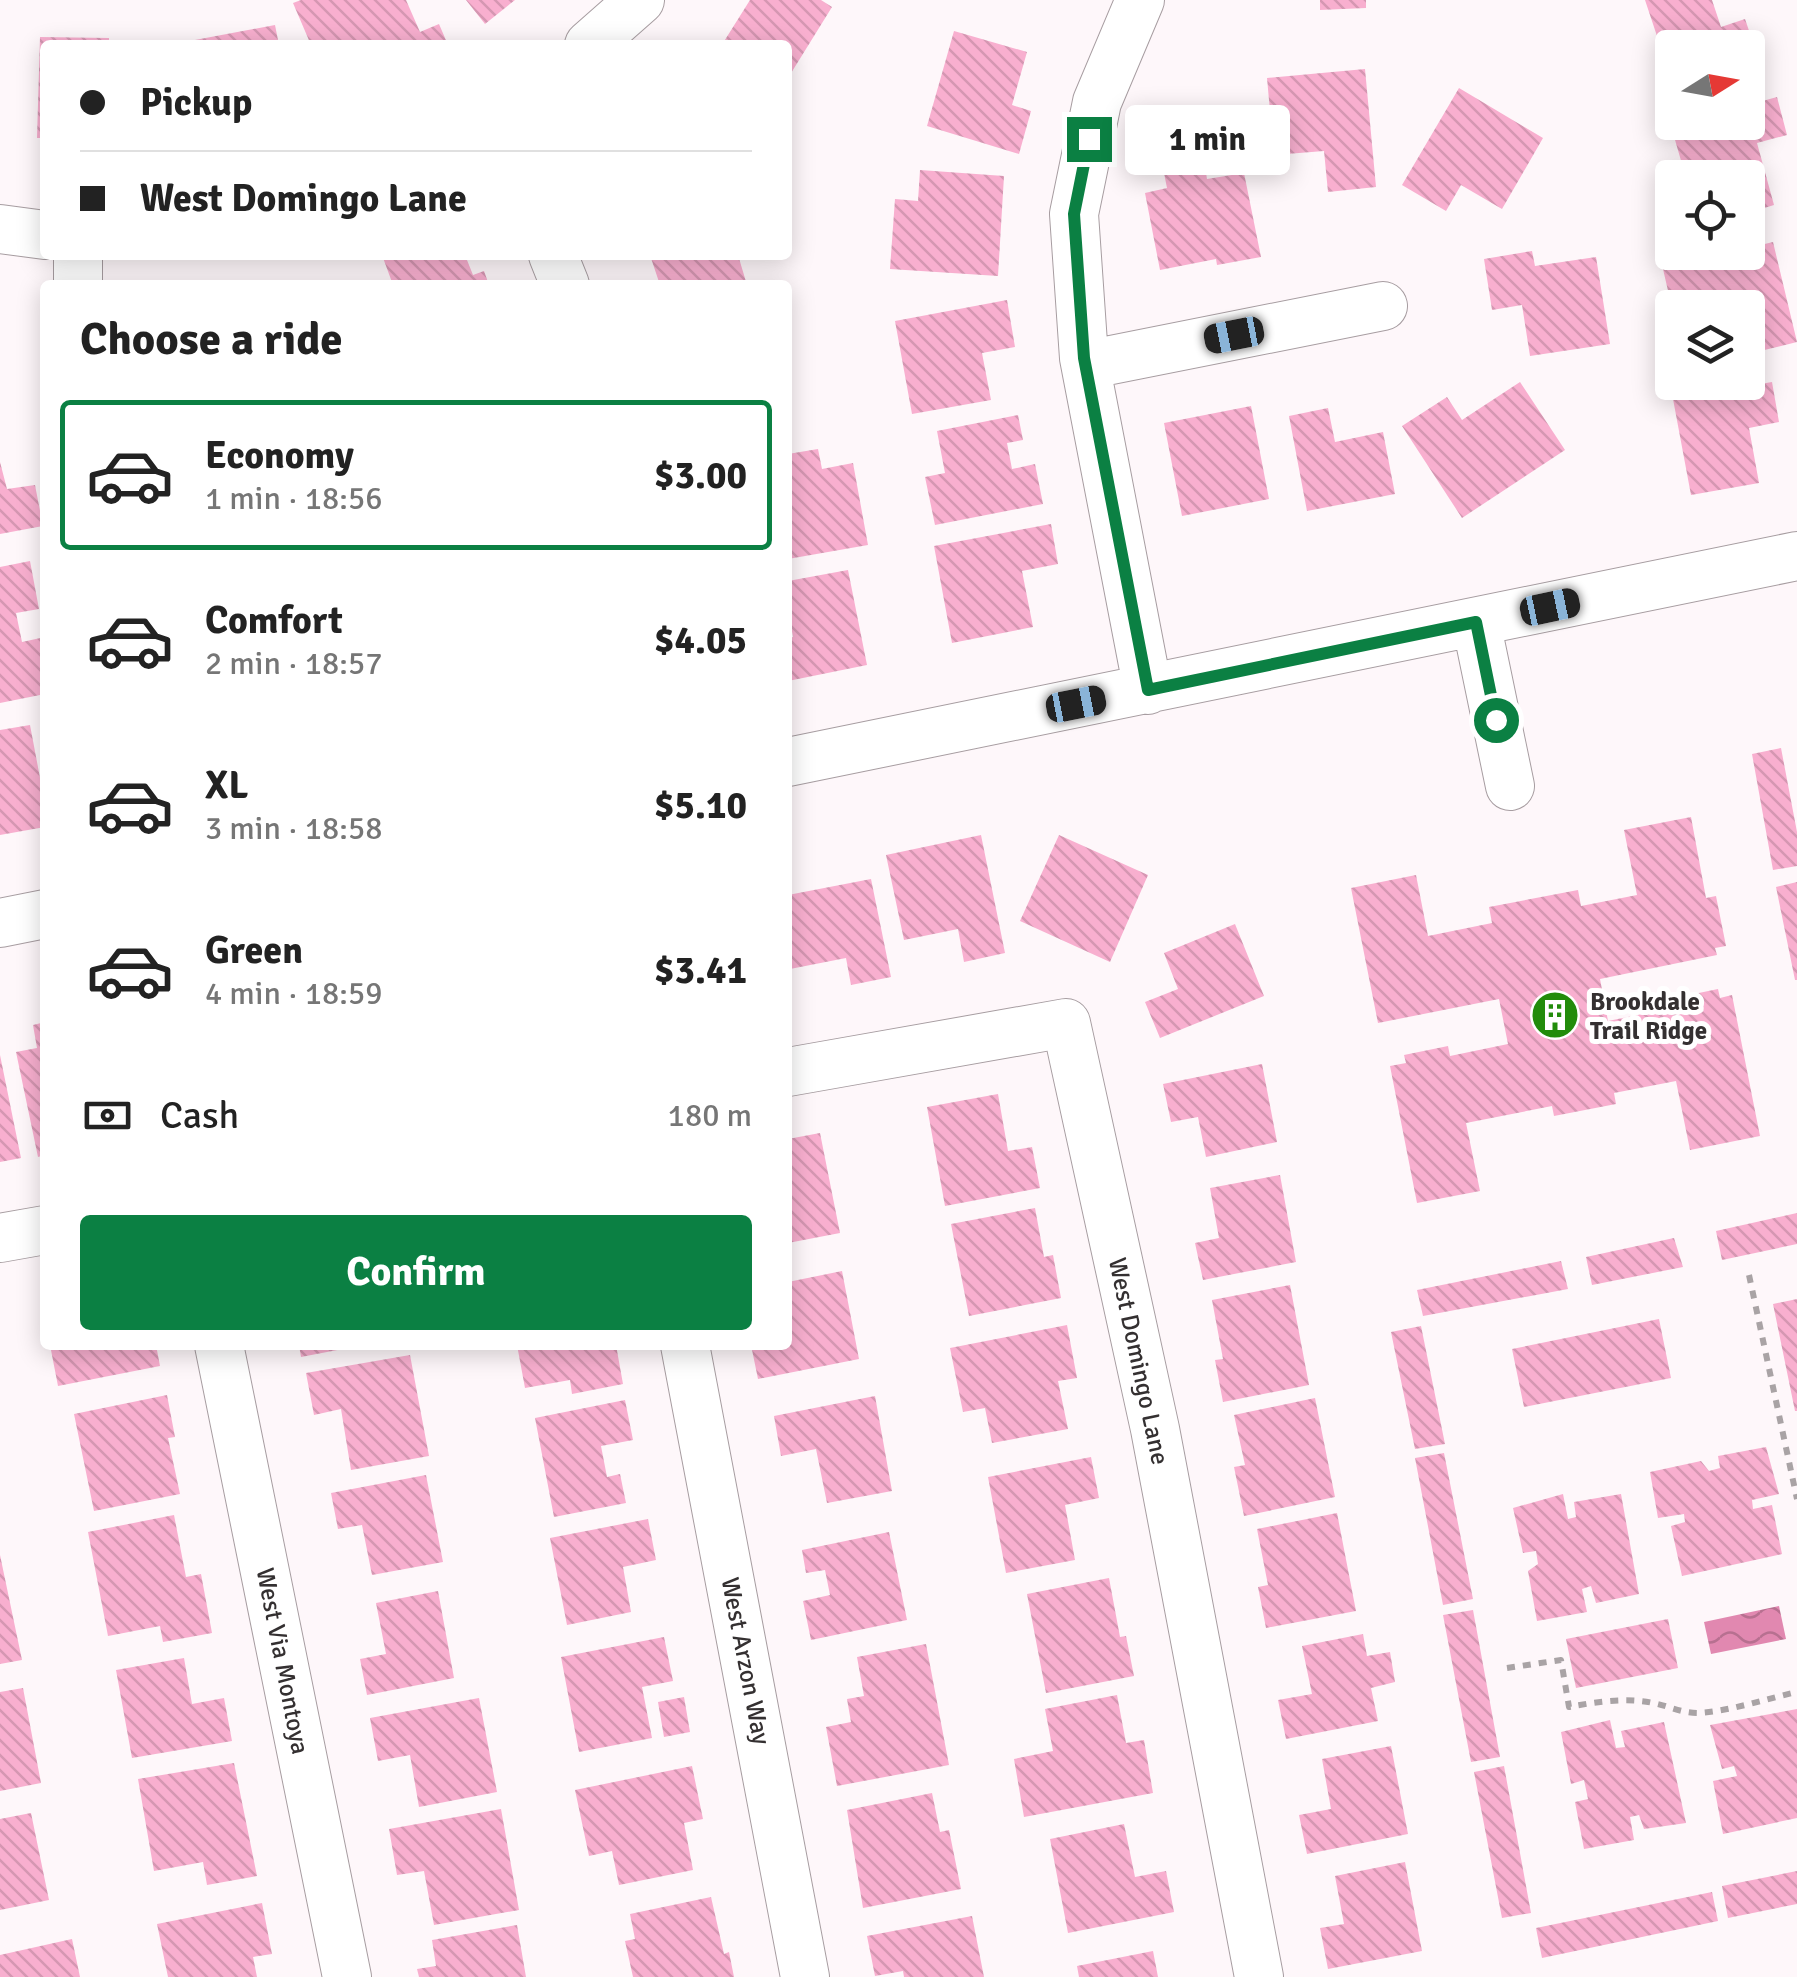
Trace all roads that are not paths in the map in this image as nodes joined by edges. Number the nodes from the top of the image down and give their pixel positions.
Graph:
1 (640, 0) edge
2 (1140, 0) edge
3 (595, 40) edge
4 (0, 229) edge
5 (40, 234) edge
6 (1383, 306) dead end
7 (1086, 365) junction
8 (1797, 556) edge
9 (1476, 622) junction
10 (1148, 690) junction
11 (792, 761) edge
12 (1510, 786) dead end
13 (40, 915) edge
14 (0, 923) edge
15 (792, 1071) edge
16 (40, 1231) edge
17 (0, 1238) edge
18 (220, 1350) edge
19 (686, 1350) edge
20 (347, 1977) edge
21 (805, 1977) edge
22 (1259, 1977) edge

1 - 3 street
2 - 7 street
4 - 5 street
6 - 7 street
7 - 10 street
8 - 9 street
9 - 10 street
9 - 12 street
10 - 11 street
13 - 14 street
15 - 22 street, West Domingo Lane
16 - 17 street
18 - 20 street, West Via Montoya
19 - 21 street, West Arzon Way

